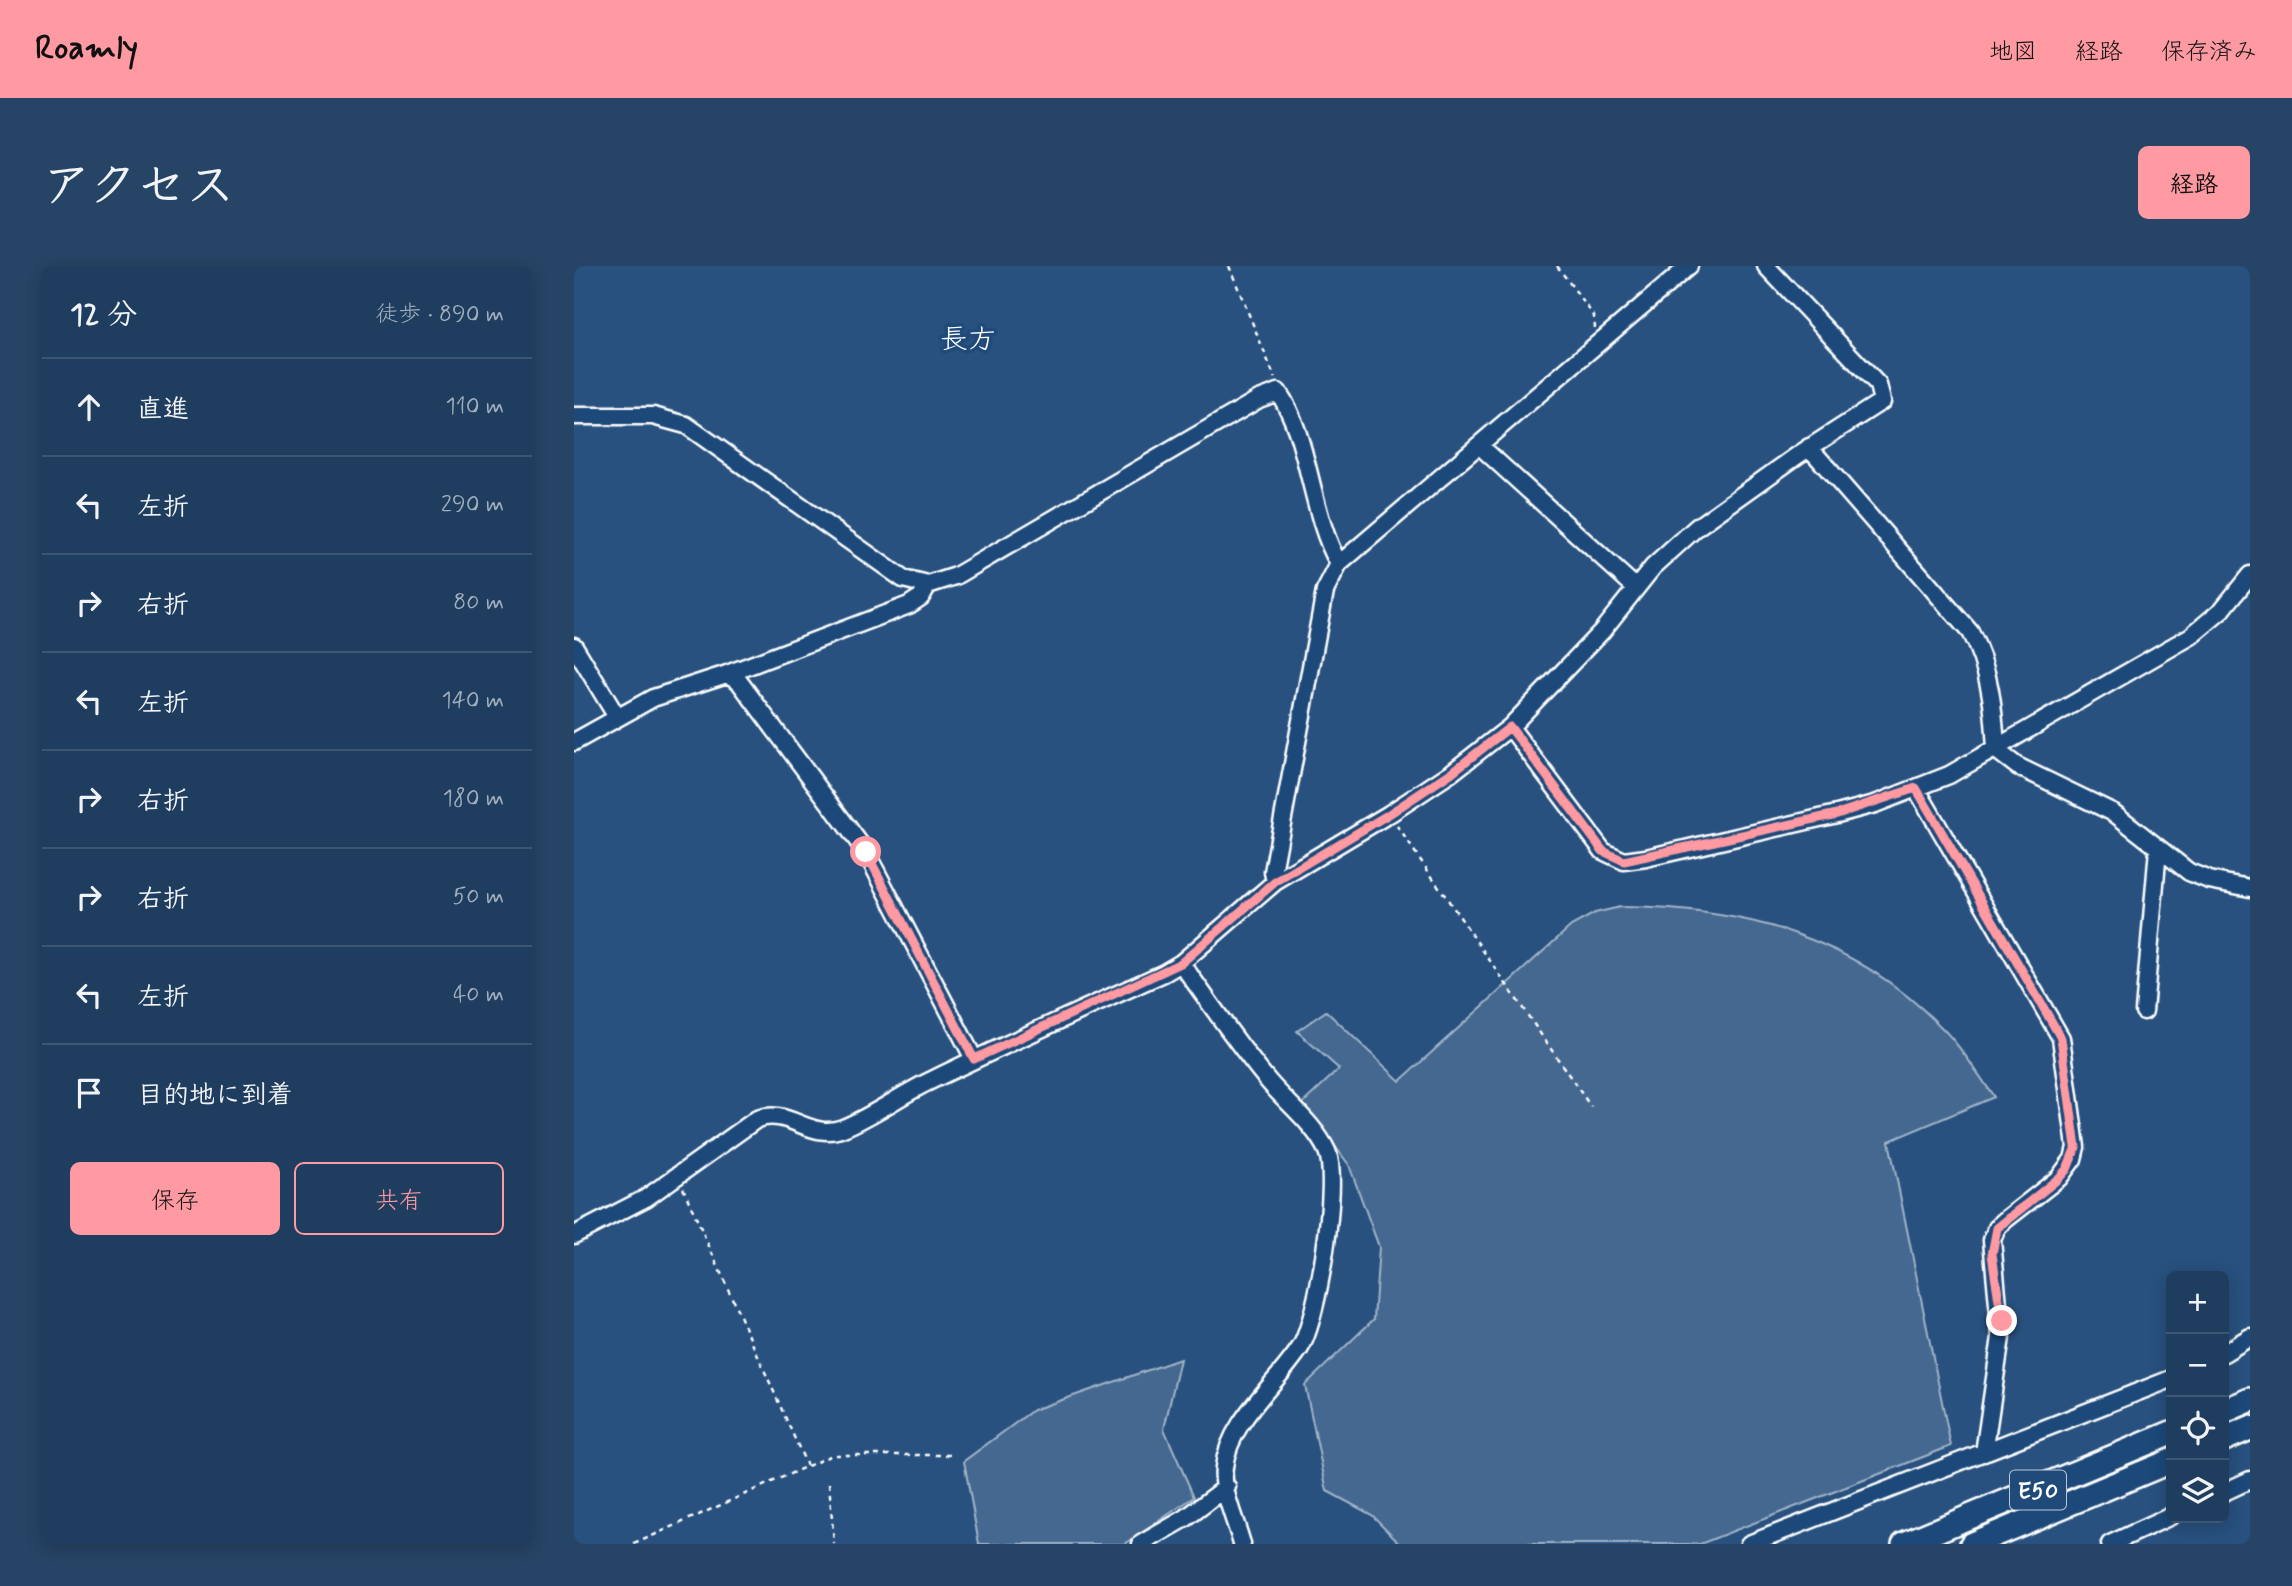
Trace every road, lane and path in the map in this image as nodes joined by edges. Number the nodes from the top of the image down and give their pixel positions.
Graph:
1 (1229, 266) edge
2 (1557, 266) edge
3 (1689, 266) edge
4 (1766, 266) edge
5 (1598, 344) junction
6 (1278, 392) junction
7 (574, 416) edge
8 (1480, 446) junction
9 (1808, 447) junction
10 (1339, 564) junction
11 (2250, 575) edge
12 (928, 585) junction
13 (1635, 587) junction
14 (574, 646) edge
15 (727, 674) junction
16 (617, 717) junction
17 (1510, 727) junction
18 (574, 742) edge
19 (1996, 750) junction
20 (1916, 788) junction
21 (1389, 814) junction
22 (2158, 849) junction
23 (1275, 882) junction
24 (2250, 888) edge
25 (1181, 963) junction
26 (2144, 1011) dead end
27 (974, 1059) junction
28 (1591, 1107) dead end
29 (678, 1177) junction
30 (574, 1236) edge
31 (2250, 1337) edge
32 (2229, 1350) edge
33 (2166, 1381) edge
34 (2250, 1400) edge
35 (2229, 1409) edge
36 (2250, 1428) edge
37 (2166, 1435) edge
38 (2229, 1437) edge
39 (1984, 1453) junction
40 (953, 1455) dead end
41 (2166, 1463) edge
42 (807, 1466) junction
43 (2250, 1480) edge
44 (830, 1483) dead end
45 (1227, 1487) junction
46 (2229, 1490) edge
47 (2166, 1518) edge
48 (634, 1544) edge
49 (834, 1544) edge
50 (1141, 1544) edge
51 (1242, 1544) edge
52 (1749, 1544) edge
53 (1904, 1544) edge
54 (1972, 1544) edge
55 (2110, 1544) edge

1 - 6 path
2 - 5 path
3 - 5 street
4 - 9 street
5 - 8 street
6 - 10 street
6 - 12 street
7 - 12 street
8 - 10 street
8 - 13 street
9 - 13 street
9 - 19 street
10 - 23 street
11 - 19 street
12 - 15 street
13 - 17 street
14 - 16 street
15 - 16 street
15 - 27 street
16 - 18 street
17 - 20 street
17 - 21 street
19 - 20 street
19 - 22 street
20 - 39 street
21 - 23 street
21 - 28 path
22 - 24 street
22 - 26 street
23 - 25 street
25 - 27 street
25 - 45 street
27 - 29 street
29 - 30 street
29 - 42 path
31 - 32 street
33 - 39 street
34 - 35 highway
36 - 38 highway
37 - 53 highway, E50
39 - 52 street
40 - 42 path
41 - 54 highway, E50
42 - 48 path
43 - 46 street
44 - 49 path
45 - 50 street
45 - 51 street
47 - 55 street

